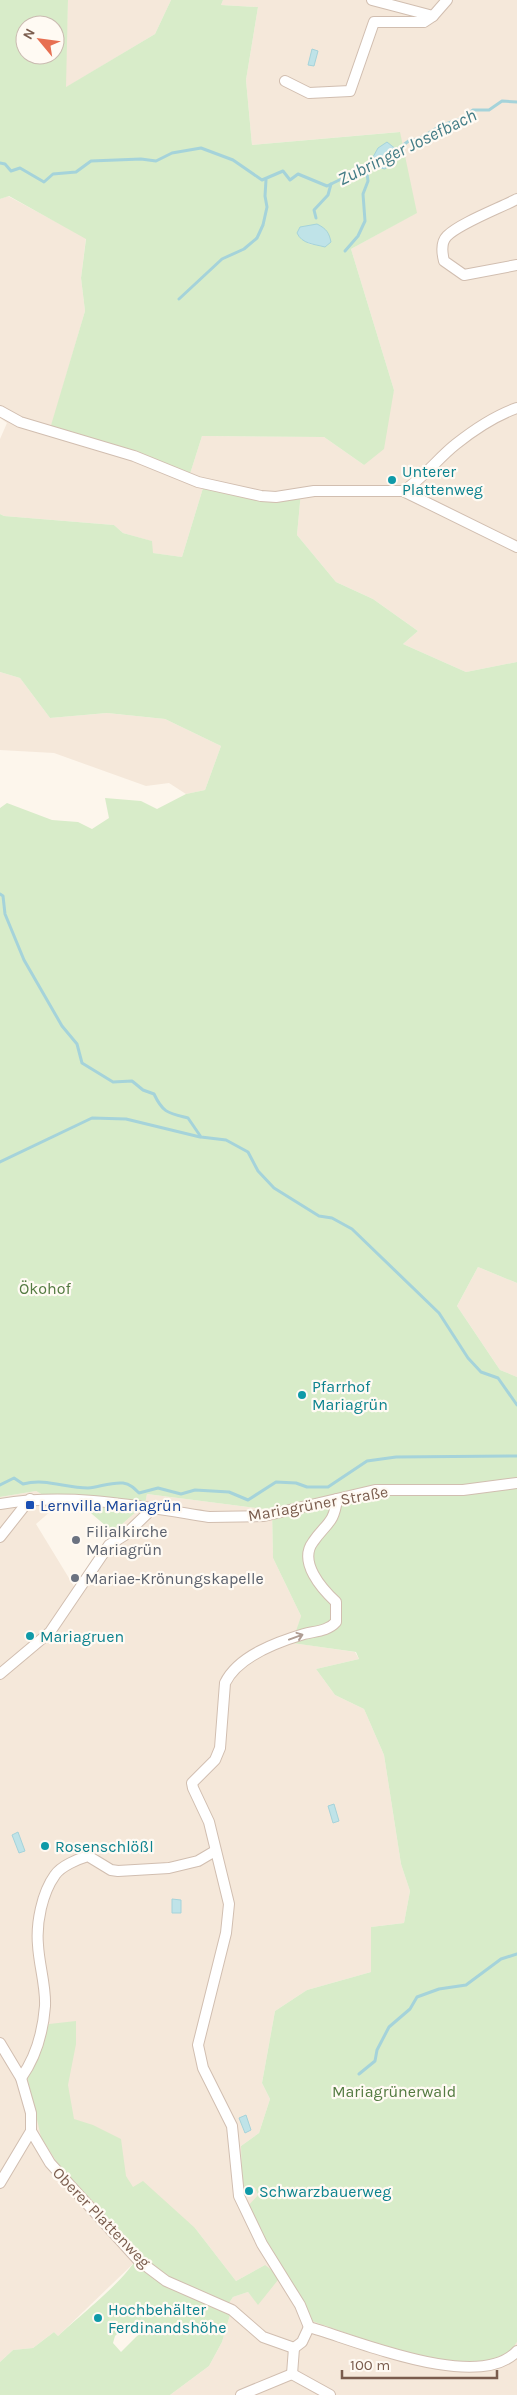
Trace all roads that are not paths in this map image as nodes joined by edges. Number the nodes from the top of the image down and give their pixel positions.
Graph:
1 (372, 0) edge
2 (448, 0) edge
3 (433, 16) junction
4 (285, 81) dead end
5 (517, 199) edge
6 (517, 265) edge
7 (517, 408) edge
8 (0, 411) edge
9 (403, 491) junction
10 (517, 547) edge
11 (517, 1483) edge
12 (337, 1499) junction
13 (30, 1500) junction
14 (0, 1504) edge
15 (152, 1509) junction
16 (0, 1538) edge
17 (0, 1674) edge
18 (216, 1851) junction
19 (0, 2044) edge
20 (21, 2078) junction
21 (31, 2131) junction
22 (0, 2182) edge
23 (309, 2327) junction
24 (294, 2348) junction
25 (517, 2351) edge
26 (292, 2374) junction
27 (241, 2395) edge
28 (330, 2395) edge

1 - 3 street
2 - 3 street
3 - 4 street
5 - 6 street
7 - 9 street
8 - 9 street
9 - 10 street
11 - 12 street, Mariagrüner Straße
12 - 15 street, Mariagrüner Straße
18 -> 12 street
13 - 14 street, Mariagrüner Straße
13 - 15 street, Mariagrüner Straße
13 - 16 street
15 - 17 street
18 - 20 street
18 - 23 street
19 - 20 street, Oberer Plattenweg
20 - 21 street, Oberer Plattenweg
21 - 22 street
21 - 24 street, Oberer Plattenweg
23 - 24 street
23 - 25 street
24 - 26 street
26 - 27 street
26 - 28 street

